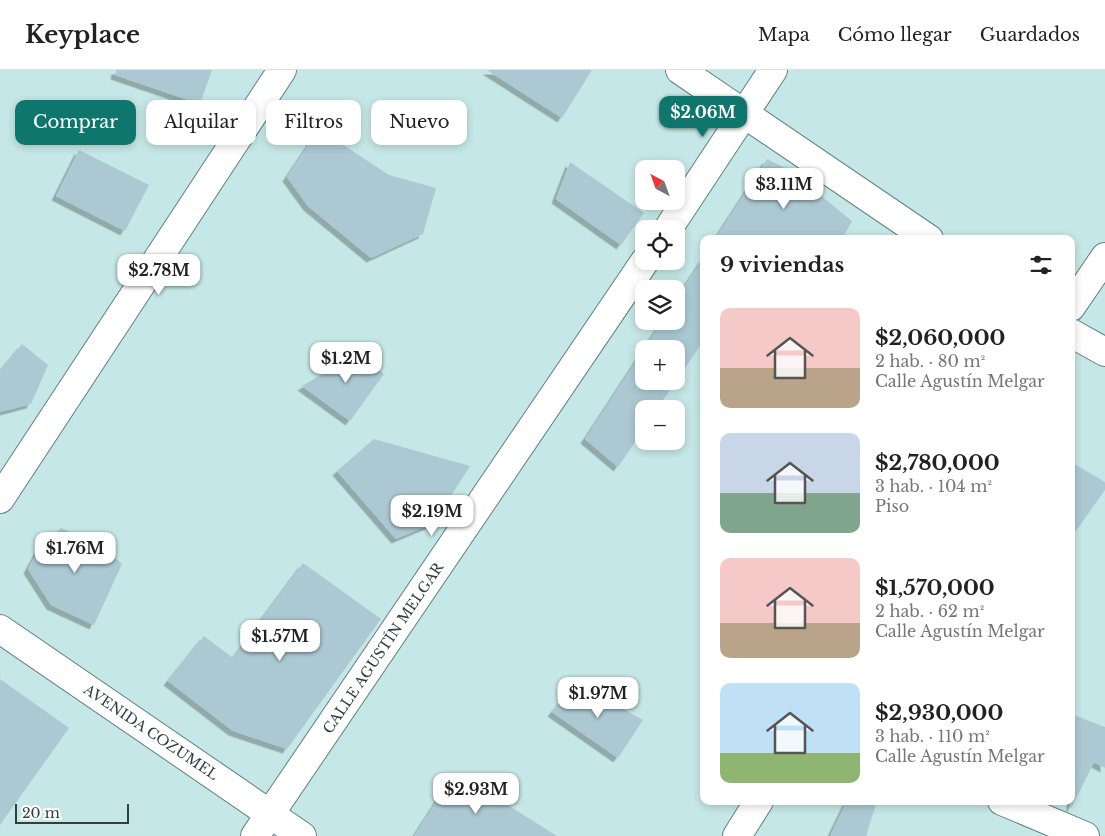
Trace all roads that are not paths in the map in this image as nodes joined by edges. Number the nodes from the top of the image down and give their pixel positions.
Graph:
1 (282, 70) edge
2 (680, 70) edge
3 (773, 70) edge
4 (745, 114) junction
5 (674, 220) edge
6 (923, 235) edge
7 (1105, 257) edge
8 (640, 270) edge
9 (1075, 301) edge
10 (1075, 335) edge
11 (1105, 352) edge
12 (0, 498) edge
13 (0, 629) edge
14 (756, 805) edge
15 (1011, 805) edge
16 (270, 814) junction
17 (255, 836) edge
18 (302, 836) edge
19 (737, 836) edge
20 (1085, 836) edge

1 - 12 street
2 - 4 street
3 - 4 street
4 - 5 street
4 - 6 street
7 - 9 street
8 - 16 street, CALLE AGUSTÍN MELGAR
10 - 11 street
13 - 16 street, AVENIDA COZUMEL
14 - 19 street
15 - 20 street
16 - 17 street, CALLE AGUSTÍN MELGAR
16 - 18 street, AVENIDA COZUMEL

